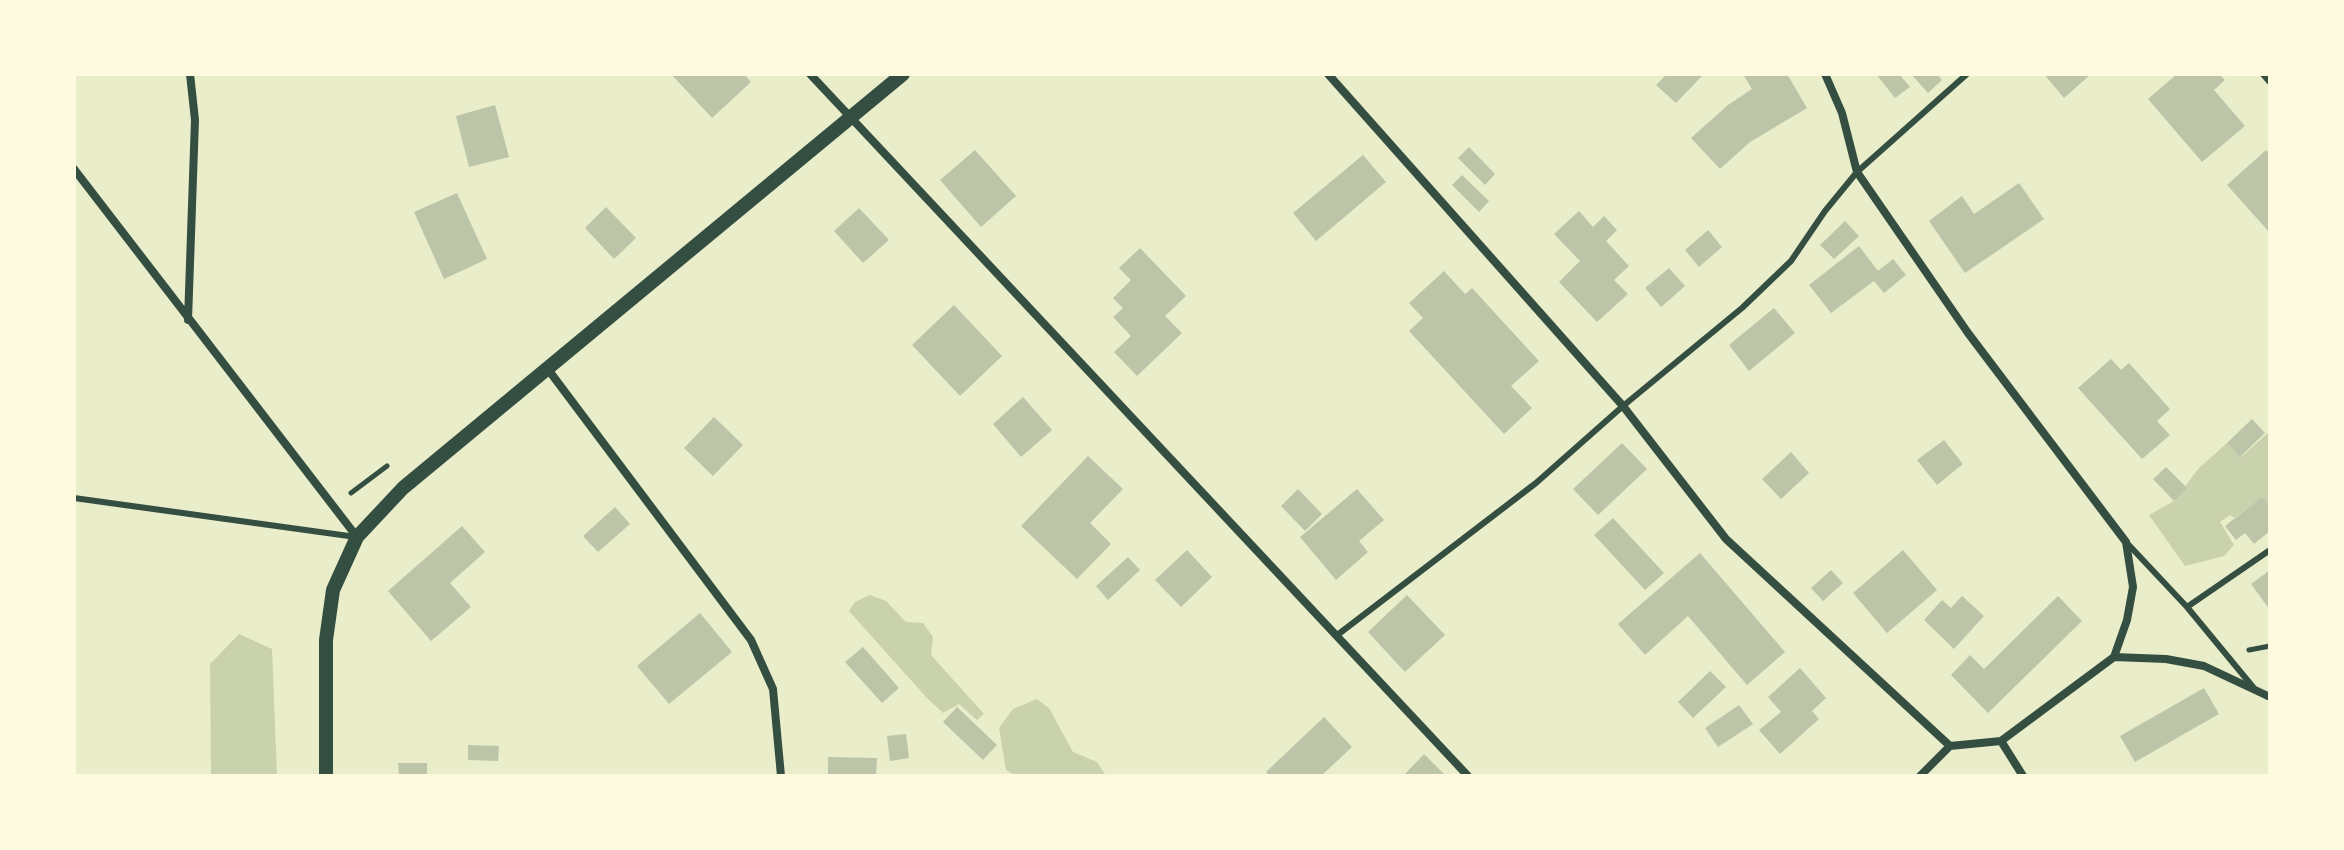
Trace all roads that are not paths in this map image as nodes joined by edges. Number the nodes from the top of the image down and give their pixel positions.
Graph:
1 (190, 74) edge
2 (810, 74) edge
3 (903, 74) edge
4 (1328, 74) edge
5 (1825, 74) edge
6 (1967, 74) edge
7 (2264, 74) edge
8 (2270, 81) edge
9 (849, 117) junction
10 (74, 169) edge
11 (1857, 172) junction
12 (188, 320) junction
13 (547, 368) junction
14 (1623, 406) junction
15 (74, 498) edge
16 (357, 537) junction
17 (2126, 542) junction
18 (2270, 550) edge
19 (2187, 607) junction
20 (1335, 637) junction
21 (2114, 657) junction
22 (2254, 689) junction
23 (2270, 697) edge
24 (2001, 741) junction
25 (1950, 746) junction
26 (326, 776) edge
27 (781, 776) edge
28 (1468, 776) edge
29 (1920, 776) edge
30 (2023, 776) edge

1 - 12 street
2 - 9 street
3 - 9 street
4 - 14 street
5 - 11 street
6 - 11 lane
7 - 8 street
9 - 13 street
9 - 20 street
10 - 12 street
11 - 14 lane
11 - 17 street
12 - 16 street
13 - 16 street
13 - 27 street
14 - 20 lane
14 - 25 street
15 - 16 lane
16 - 26 street
17 - 19 lane
17 - 21 street
18 - 19 lane
19 - 22 lane
20 - 28 street
21 - 22 street
21 - 24 street
22 - 23 street
24 - 25 street
24 - 30 street
25 - 29 street

